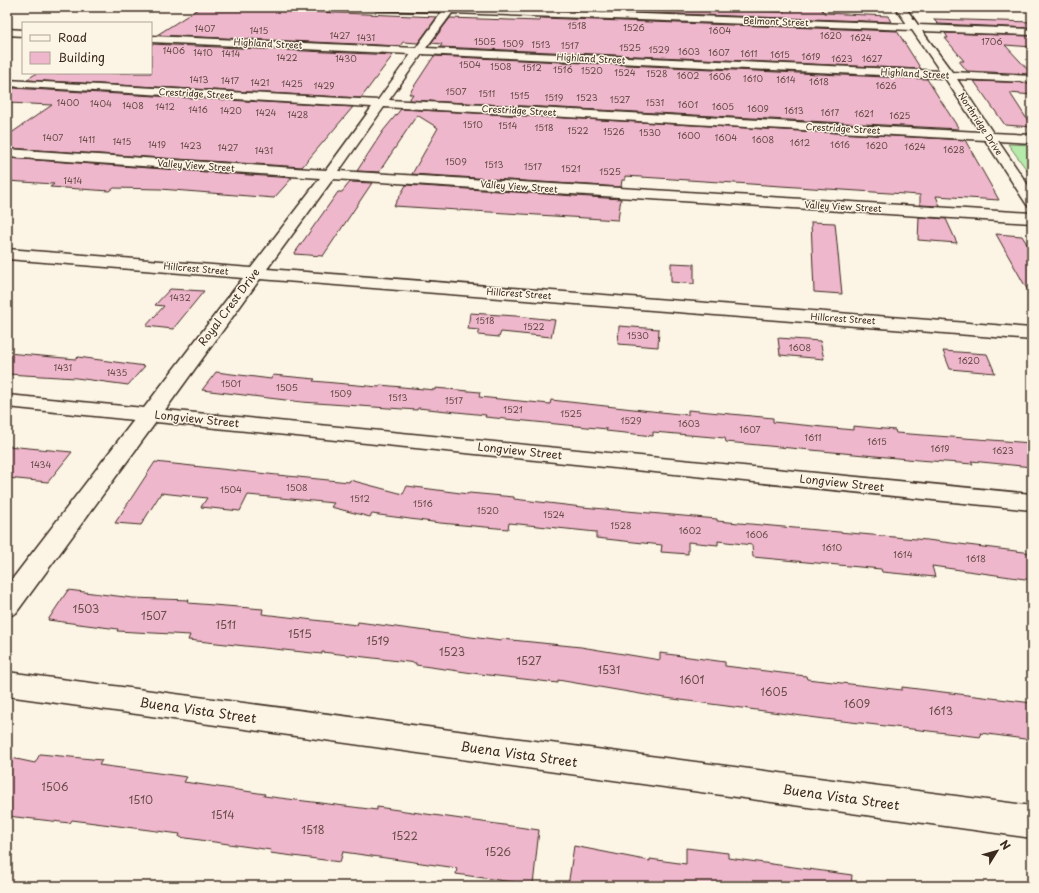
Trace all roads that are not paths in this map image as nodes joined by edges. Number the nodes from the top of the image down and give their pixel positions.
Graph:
1 (376, 7) edge
2 (900, 7) edge
3 (450, 8) edge
4 (915, 27) junction
5 (7, 32) edge
6 (1032, 32) edge
7 (22, 33) edge
8 (152, 39) edge
9 (420, 51) junction
10 (949, 76) junction
11 (1032, 79) edge
12 (7, 83) edge
13 (380, 104) junction
14 (988, 136) junction
15 (1032, 138) edge
16 (7, 153) edge
17 (329, 175) junction
18 (1032, 202) edge
19 (1032, 218) edge
20 (7, 254) edge
21 (254, 274) junction
22 (1032, 334) edge
23 (7, 401) edge
24 (149, 414) junction
25 (1032, 502) edge
26 (7, 606) edge
27 (7, 684) edge
28 (1032, 822) edge

1 - 3 street, Belmont Street
2 - 4 street, Northridge Drive
3 - 4 street, Belmont Street
3 - 9 street, Royal Crest Drive
4 - 6 street, Belmont Street
4 - 10 street, Northridge Drive
5 - 7 street
8 - 9 street, Highland Street
9 - 10 street, Highland Street
9 - 13 street, Royal Crest Drive
10 - 11 street, Highland Street
10 - 14 street, Northridge Drive
12 - 13 street, Crestridge Street
13 - 14 street, Crestridge Street
13 - 17 street, Royal Crest Drive
14 - 15 street, Crestridge Street
14 - 18 street, Northridge Drive
16 - 17 street, Valley View Street
17 - 19 street, Valley View Street
17 - 21 street, Royal Crest Drive
20 - 21 street, Hillcrest Street
21 - 22 street, Hillcrest Street
21 - 24 street, Royal Crest Drive
23 - 24 street, Longview Street
24 - 25 street, Longview Street
24 - 26 street, Royal Crest Drive
27 - 28 street, Buena Vista Street

